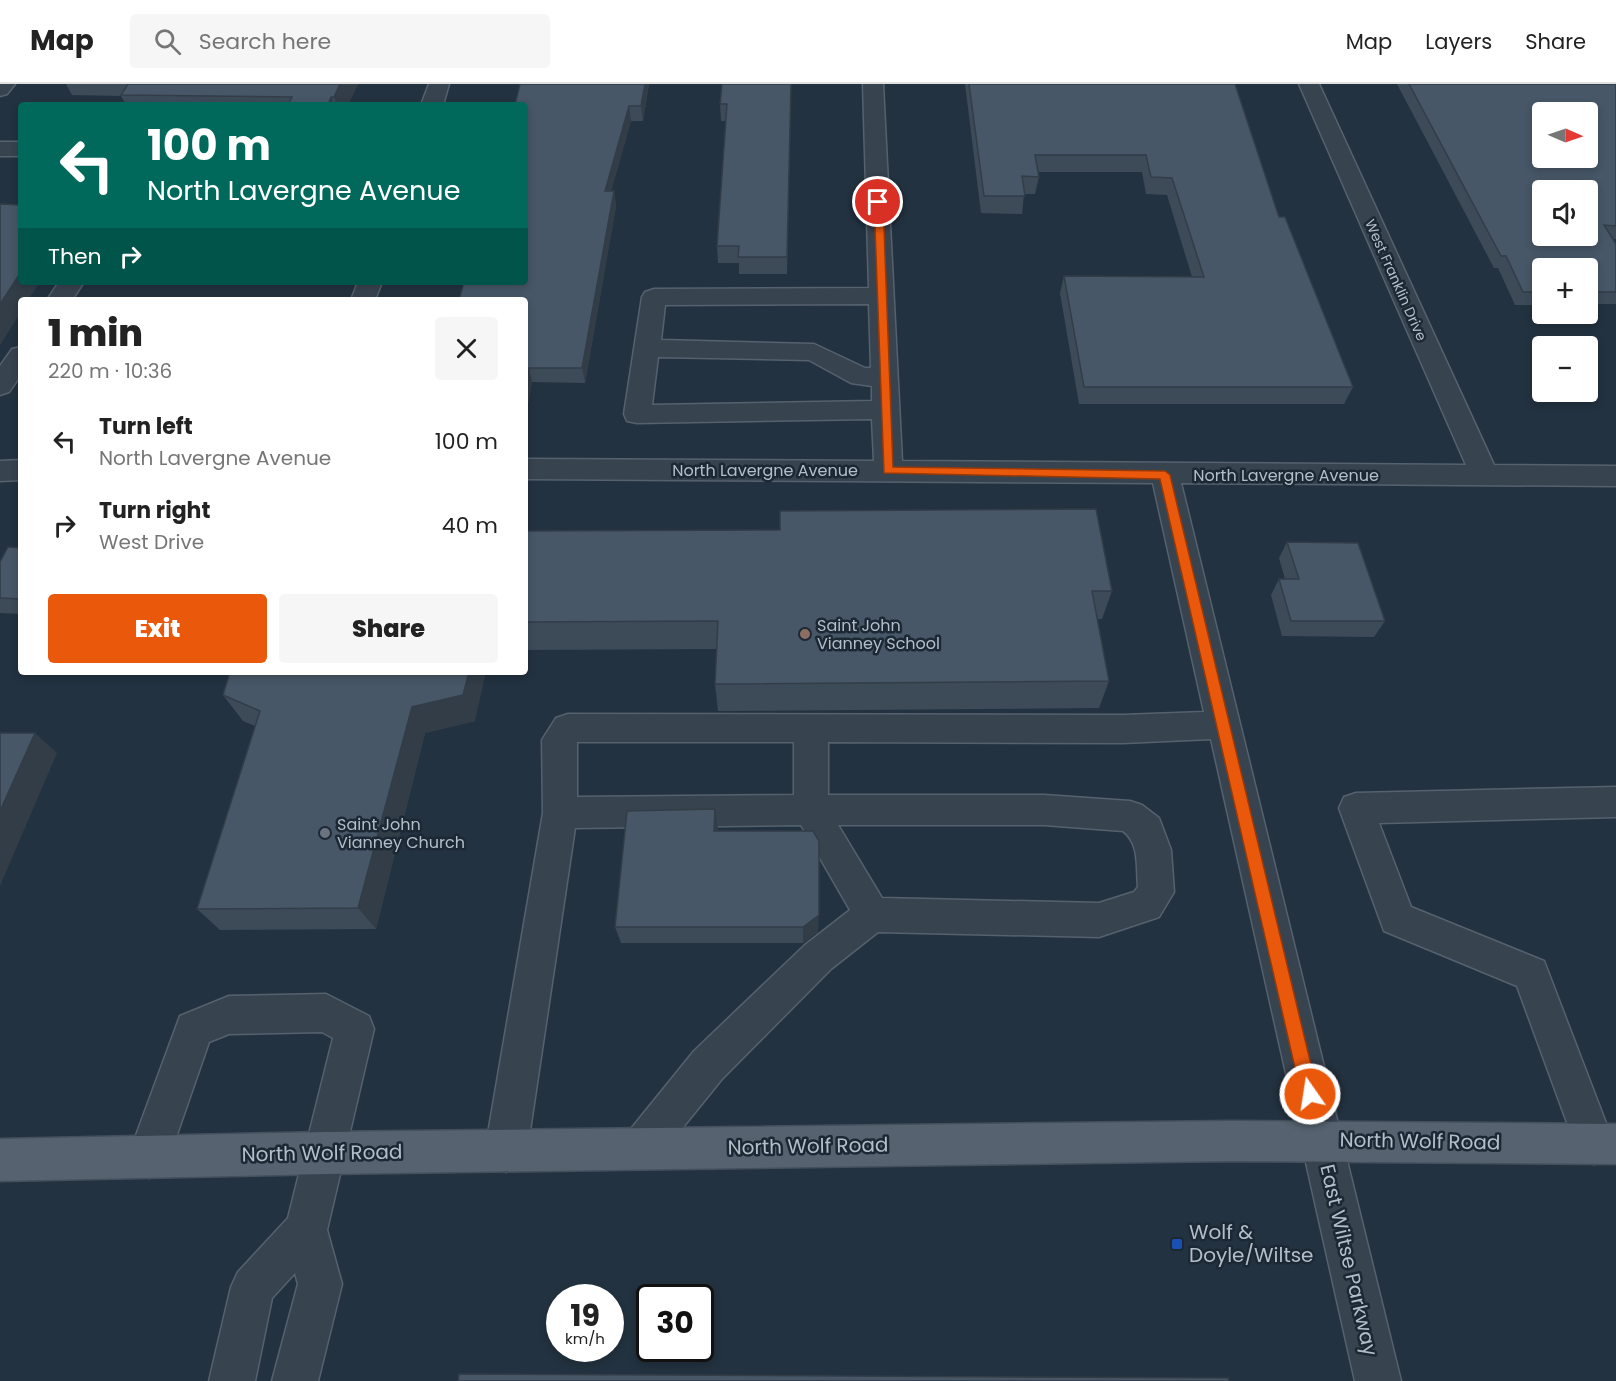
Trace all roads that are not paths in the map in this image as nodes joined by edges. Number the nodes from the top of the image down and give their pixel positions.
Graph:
1 (5, 84) edge
2 (439, 84) edge
3 (873, 84) edge
4 (1309, 84) edge
5 (0, 90) edge
6 (433, 102) edge
7 (0, 149) edge
8 (18, 149) edge
9 (881, 296) junction
10 (647, 348) junction
11 (18, 359) edge
12 (885, 377) junction
13 (0, 386) edge
14 (886, 410) junction
15 (528, 469) edge
16 (18, 470) edge
17 (0, 471) edge
18 (888, 471) junction
19 (1165, 475) junction
20 (1484, 475) junction
21 (1616, 476) edge
22 (1223, 724) junction
23 (810, 729) junction
24 (1616, 802) edge
25 (811, 812) junction
26 (560, 813) junction
27 (872, 915) junction
28 (1320, 1140) junction
29 (1605, 1144) edge
30 (640, 1149) junction
31 (506, 1151) junction
32 (326, 1153) junction
33 (149, 1157) junction
34 (0, 1160) edge
35 (306, 1230) junction
36 (232, 1381) edge
37 (295, 1381) edge
38 (1378, 1381) edge

1 - 5 street
2 - 6 street
3 - 9 street
4 - 20 street, West Franklin Drive
7 - 8 street
9 - 10 street
9 - 12 street
10 - 12 street
10 - 14 street
11 - 13 street
12 - 14 street
14 - 18 street
15 - 18 street, North Lavergne Avenue
16 - 17 street
18 - 19 street, North Lavergne Avenue
19 - 20 street, North Lavergne Avenue
19 - 22 street, East Wiltse Parkway
20 - 21 street, North Lavergne Avenue
22 - 23 street
22 - 28 street, East Wiltse Parkway
23 - 25 street
23 - 26 street
24 - 29 street
25 - 26 street
25 - 27 street
25 - 27 street
26 - 31 street
27 - 30 street
28 - 29 main road, North Wolf Road
28 - 30 main road, North Wolf Road
28 - 38 street, East Wiltse Parkway
30 - 31 main road, North Wolf Road
31 - 32 main road, North Wolf Road
32 - 33 main road, North Wolf Road
32 - 33 street
32 - 35 street
33 - 34 main road, North Wolf Road
35 - 36 street
35 - 37 street

